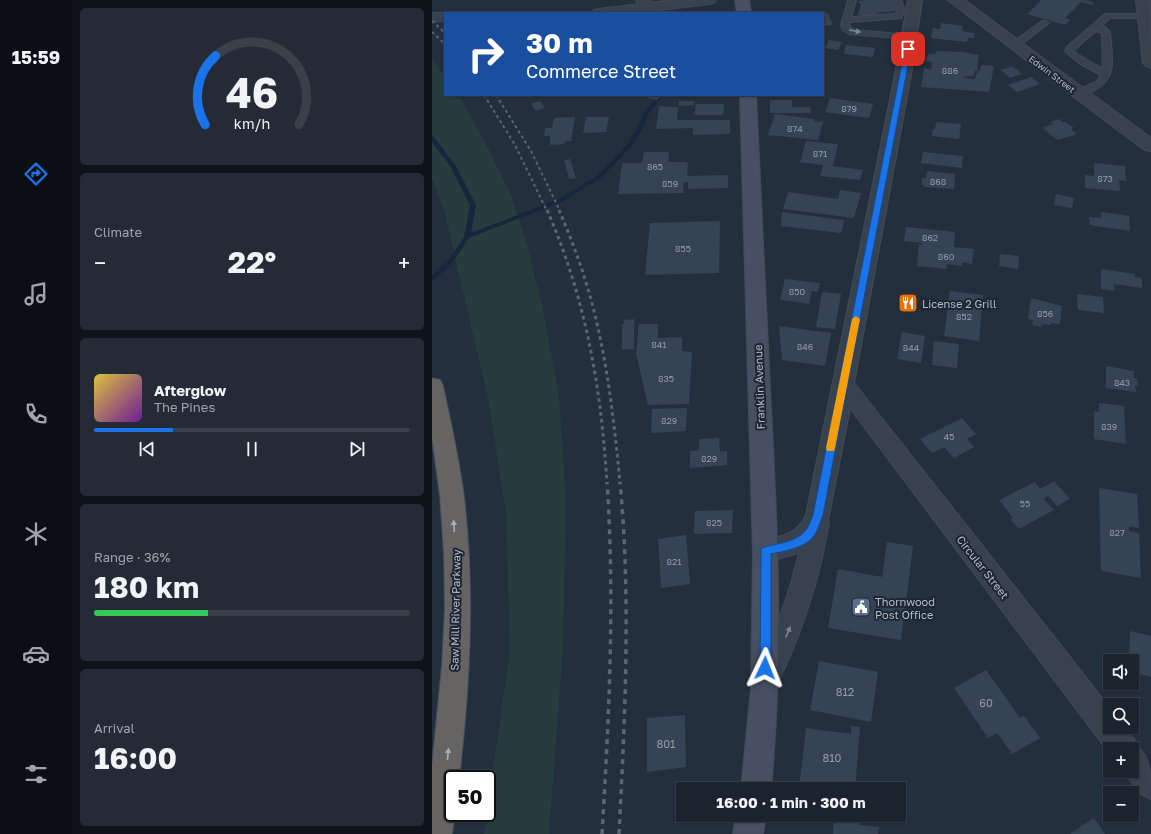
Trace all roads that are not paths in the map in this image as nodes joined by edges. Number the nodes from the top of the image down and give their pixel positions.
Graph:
1 (709, 0) edge
2 (742, 0) edge
3 (852, 0) edge
4 (897, 0) edge
5 (915, 0) edge
6 (955, 0) edge
7 (1143, 0) edge
8 (690, 1) edge
9 (646, 7) edge
10 (607, 12) edge
11 (744, 12) edge
12 (1145, 16) junction
13 (432, 17) edge
14 (444, 17) edge
15 (847, 20) junction
16 (1045, 23) dead end
17 (1095, 28) junction
18 (910, 37) junction
19 (1015, 45) junction
20 (1151, 63) edge
21 (1106, 74) junction
22 (1078, 93) junction
23 (748, 96) edge
24 (1151, 146) edge
25 (843, 384) junction
26 (432, 386) edge
27 (818, 515) junction
28 (766, 551) junction
29 (765, 679) junction
30 (1119, 742) edge
31 (1139, 769) edge
32 (757, 782) edge
33 (1151, 784) edge
34 (750, 822) edge
35 (437, 834) edge
36 (748, 834) edge

1 - 8 street
2 - 11 main road
3 - 15 lane
4 - 15 lane
5 - 18 street
6 - 19 street, Edwin Street
7 - 12 street
8 - 9 street
9 - 10 street
12 - 17 lane
12 - 20 street
13 - 14 street
15 -> 18 lane
16 - 19 lane
17 - 21 lane
17 - 21 lane
18 - 25 street
19 - 22 street, Edwin Street
21 - 22 lane
22 - 24 street, Edwin Street
23 - 28 main road, Franklin Avenue
25 - 27 street
25 - 30 street, Circular Street
35 -> 26 highway, Saw Mill River Parkway
27 - 28 street
29 -> 27 street
28 - 29 main road, Franklin Avenue
29 - 32 main road, Franklin Avenue
31 - 33 street
34 - 36 main road

